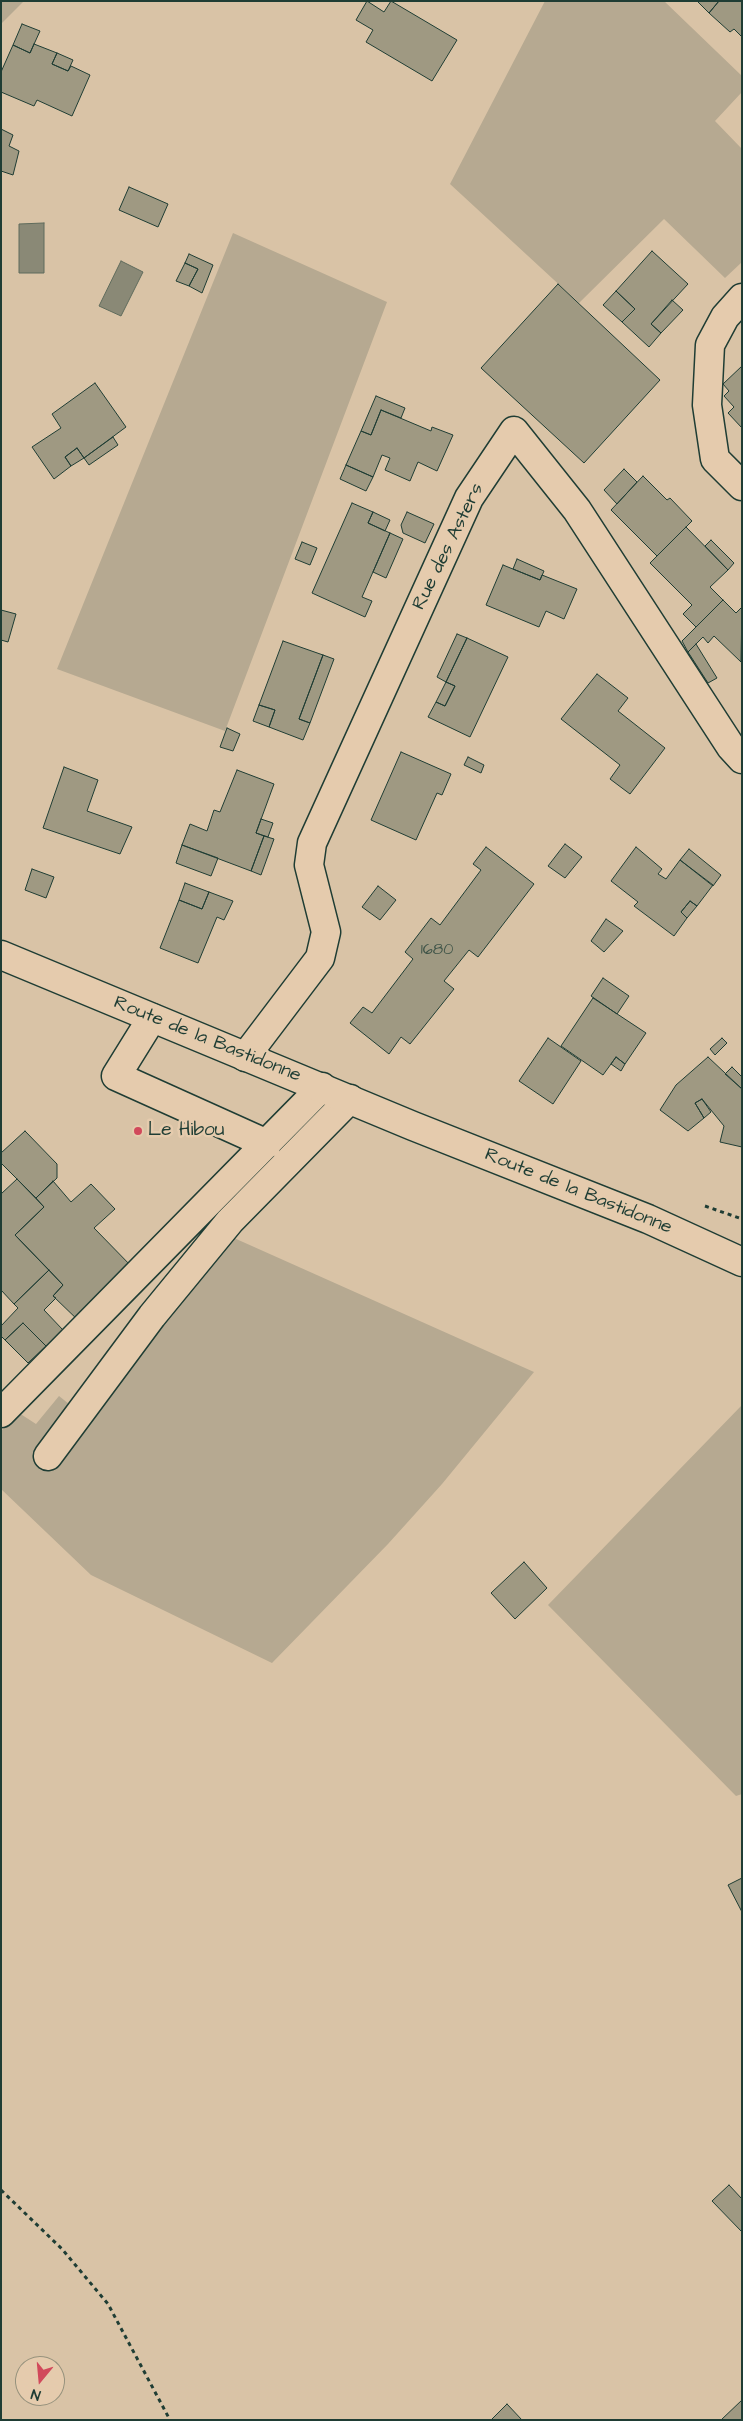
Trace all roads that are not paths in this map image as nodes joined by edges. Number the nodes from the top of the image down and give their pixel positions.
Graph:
1 (742, 298) edge
2 (742, 486) edge
3 (742, 759) edge
4 (1, 955) edge
5 (152, 1018) junction
6 (245, 1056) junction
7 (322, 1087) junction
8 (350, 1099) junction
9 (413, 1126) junction
10 (267, 1144) junction
11 (648, 1219) junction
12 (742, 1243) edge
13 (742, 1257) edge
14 (742, 1262) edge
15 (1, 1413) edge
16 (48, 1456) dead end

1 - 2 street
3 - 6 street, Rue des Asters
4 - 5 street, Route de la Bastidonne
5 - 6 street, Route de la Bastidonne
5 - 10 street
6 - 7 street, Route de la Bastidonne
7 - 8 street, Route de la Bastidonne
7 - 10 street
8 - 9 street, Route de la Bastidonne
8 - 16 street
9 - 11 street, Route de la Bastidonne
9 - 12 street, Route de la Bastidonne
10 - 15 street
11 - 13 street
11 - 14 street, Route de la Bastidonne

